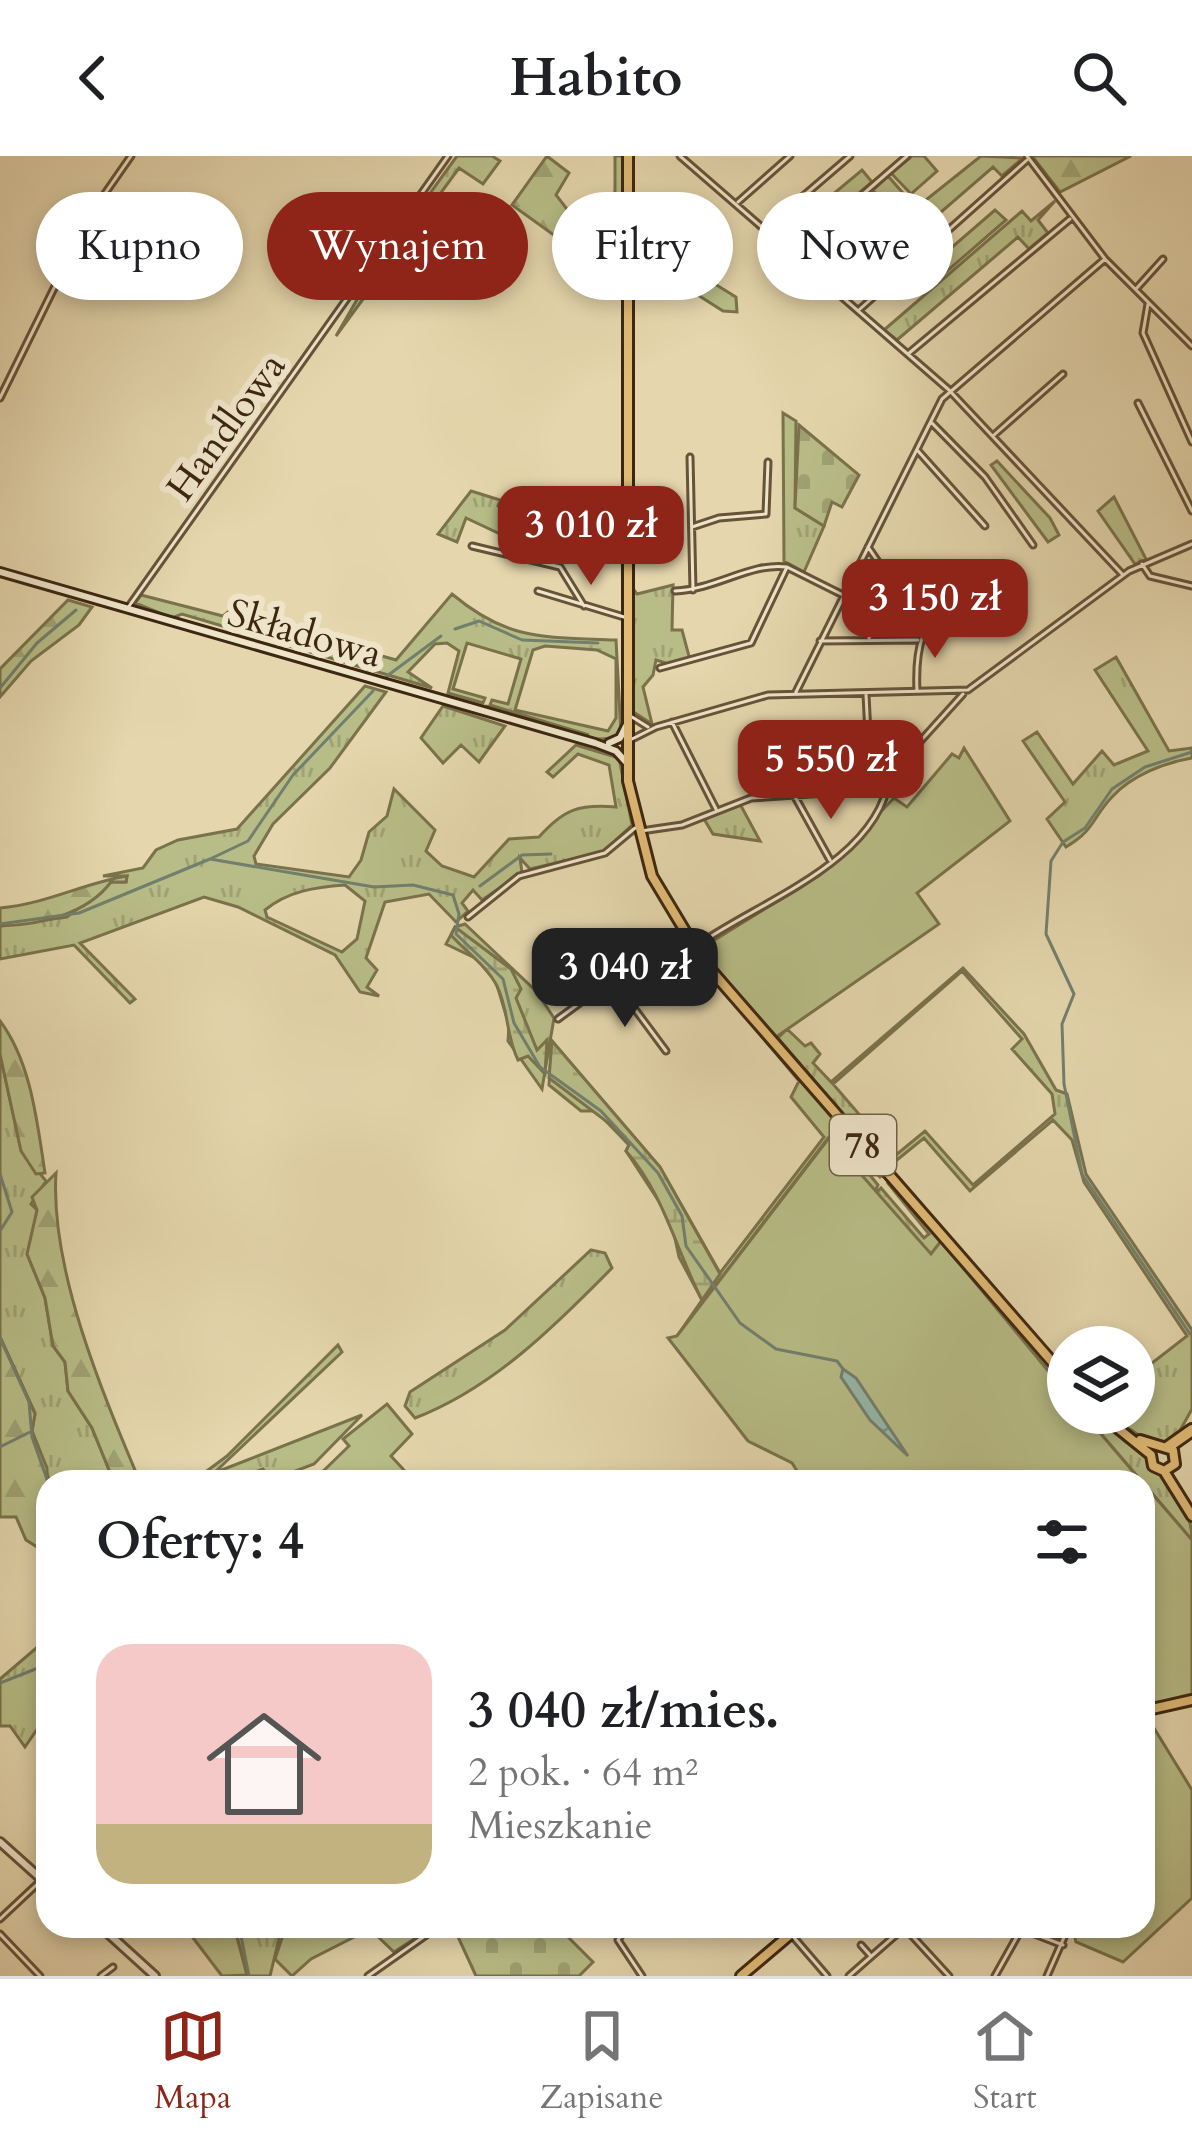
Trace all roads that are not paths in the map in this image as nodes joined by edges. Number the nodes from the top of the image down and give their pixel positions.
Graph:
1 (131, 156) edge
2 (448, 156) edge
3 (628, 156) edge
4 (680, 156) edge
5 (790, 156) edge
6 (850, 156) edge
7 (907, 156) edge
8 (1028, 157) edge
9 (809, 192) edge
10 (865, 192) edge
11 (736, 204) junction
12 (1071, 218) junction
13 (757, 223) edge
14 (1105, 259) junction
15 (1163, 259) dead end
16 (1136, 289) junction
17 (846, 300) edge
18 (1149, 302) junction
19 (859, 311) junction
20 (1192, 346) edge
21 (908, 354) junction
22 (1063, 374) dead end
23 (949, 391) junction
24 (0, 398) edge
25 (1138, 403) dead end
26 (930, 422) junction
27 (993, 436) junction
28 (1192, 442) edge
29 (916, 449) junction
30 (690, 457) dead end
31 (768, 462) dead end
32 (1192, 511) edge
33 (985, 526) dead end
34 (691, 528) junction
35 (1192, 544) edge
36 (1033, 545) dead end
37 (472, 547) dead end
38 (867, 547) junction
39 (1142, 564) junction
40 (787, 567) junction
41 (0, 572) edge
42 (1123, 575) junction
43 (1192, 586) edge
44 (895, 587) junction
45 (693, 590) junction
46 (538, 591) dead end
47 (674, 591) dead end
48 (957, 592) dead end
49 (843, 595) junction
50 (584, 606) junction
51 (127, 609) junction
52 (626, 617) junction
53 (924, 630) junction
54 (868, 640) junction
55 (920, 640) junction
56 (819, 641) junction
57 (660, 668) dead end
58 (963, 692) junction
59 (916, 693) junction
60 (795, 694) junction
61 (866, 694) junction
62 (672, 722) junction
63 (656, 727) junction
64 (632, 728) junction
65 (813, 740) dead end
66 (609, 745) junction
67 (626, 747) junction
68 (627, 764) junction
69 (889, 776) junction
70 (868, 785) junction
71 (836, 793) junction
72 (794, 794) junction
73 (717, 811) junction
74 (637, 830) junction
75 (830, 862) junction
76 (468, 917) dead end
77 (692, 946) junction
78 (613, 979) junction
79 (559, 1019) dead end
80 (666, 1051) dead end
81 (1047, 1356) edge
82 (1127, 1434) edge
83 (1192, 1434) edge
84 (1164, 1457) junction
85 (1192, 1516) edge
86 (1192, 1700) edge
87 (1155, 1709) edge
88 (0, 1842) edge
89 (36, 1872) edge
90 (36, 1888) edge
91 (0, 1919) edge
92 (0, 1934) edge
93 (113, 1938) edge
94 (422, 1938) edge
95 (619, 1938) edge
96 (780, 1938) edge
97 (795, 1938) edge
98 (891, 1938) edge
99 (916, 1938) edge
100 (1017, 1938) edge
101 (1051, 1938) edge
102 (1066, 1938) edge
103 (1065, 1943) junction
104 (861, 1946) dead end
105 (871, 1956) junction
106 (113, 1966) dead end
107 (638, 1975) edge
108 (40, 1976) edge
109 (101, 1976) edge
110 (155, 1976) edge
111 (368, 1976) edge
112 (742, 1976) edge
113 (826, 1976) edge
114 (849, 1976) edge
115 (949, 1976) edge
116 (995, 1976) edge
117 (1047, 1976) edge

1 - 24 street
2 - 51 street, Handlowa
3 - 52 main road, 78
4 - 11 street
5 - 11 street
6 - 9 street
7 - 10 street
8 - 12 street
8 - 19 street
11 - 13 street
12 - 14 street
12 - 21 street
14 - 16 street
14 - 23 street
15 - 16 street
16 - 18 street
17 - 19 street
18 - 20 street
18 - 28 street
19 - 21 street
21 - 23 street
22 - 27 street
23 - 26 street
23 - 27 street
25 - 32 street
26 - 29 street
26 - 36 street
27 - 42 street
29 - 33 street
29 - 38 street
30 - 34 street
31 - 34 street
34 - 45 street
35 - 39 street
37 - 50 street
38 - 44 street
38 - 49 street
39 - 42 street
39 - 43 street
40 - 45 street
40 - 49 street
40 - 57 street
41 - 51 main road, Składowa
42 - 58 street
44 - 53 street
44 - 54 street
45 - 47 street
46 - 50 street
48 - 53 street
49 - 56 street
50 - 52 street
51 - 66 main road, Składowa
52 - 64 main road, 78
53 - 55 street
54 - 55 street
54 - 56 street
55 - 59 street
56 - 60 street
58 - 59 street
58 - 69 street
59 - 61 street
60 - 61 street
60 - 62 street
61 - 70 street
62 - 63 street
62 - 73 street
63 - 64 street
63 - 64 street
64 - 66 main road
64 - 67 main road, 78
65 - 71 street
66 - 67 main road, Składowa
66 - 68 main road, Składowa
67 - 68 main road, 78
68 - 74 main road, 78
69 - 70 street
69 - 75 street
70 - 71 street
71 - 72 street
72 - 73 street
72 - 75 street
73 - 74 street
74 - 76 street
74 - 77 main road, 78
75 - 77 street
77 - 78 street
77 - 81 main road, 78
78 - 79 street
78 - 80 street
82 - 84 main road
83 - 84 highway
84 - 85 main road
86 - 87 main road
88 - 89 main road
90 - 91 street
92 - 108 street
93 - 110 main road
94 - 111 street
95 - 107 street
96 - 112 main road
97 - 113 street
98 - 105 street
99 - 115 street
100 - 116 street
101 - 103 street
102 - 103 street
103 - 117 street
104 - 105 street
105 - 114 street
106 - 109 street

